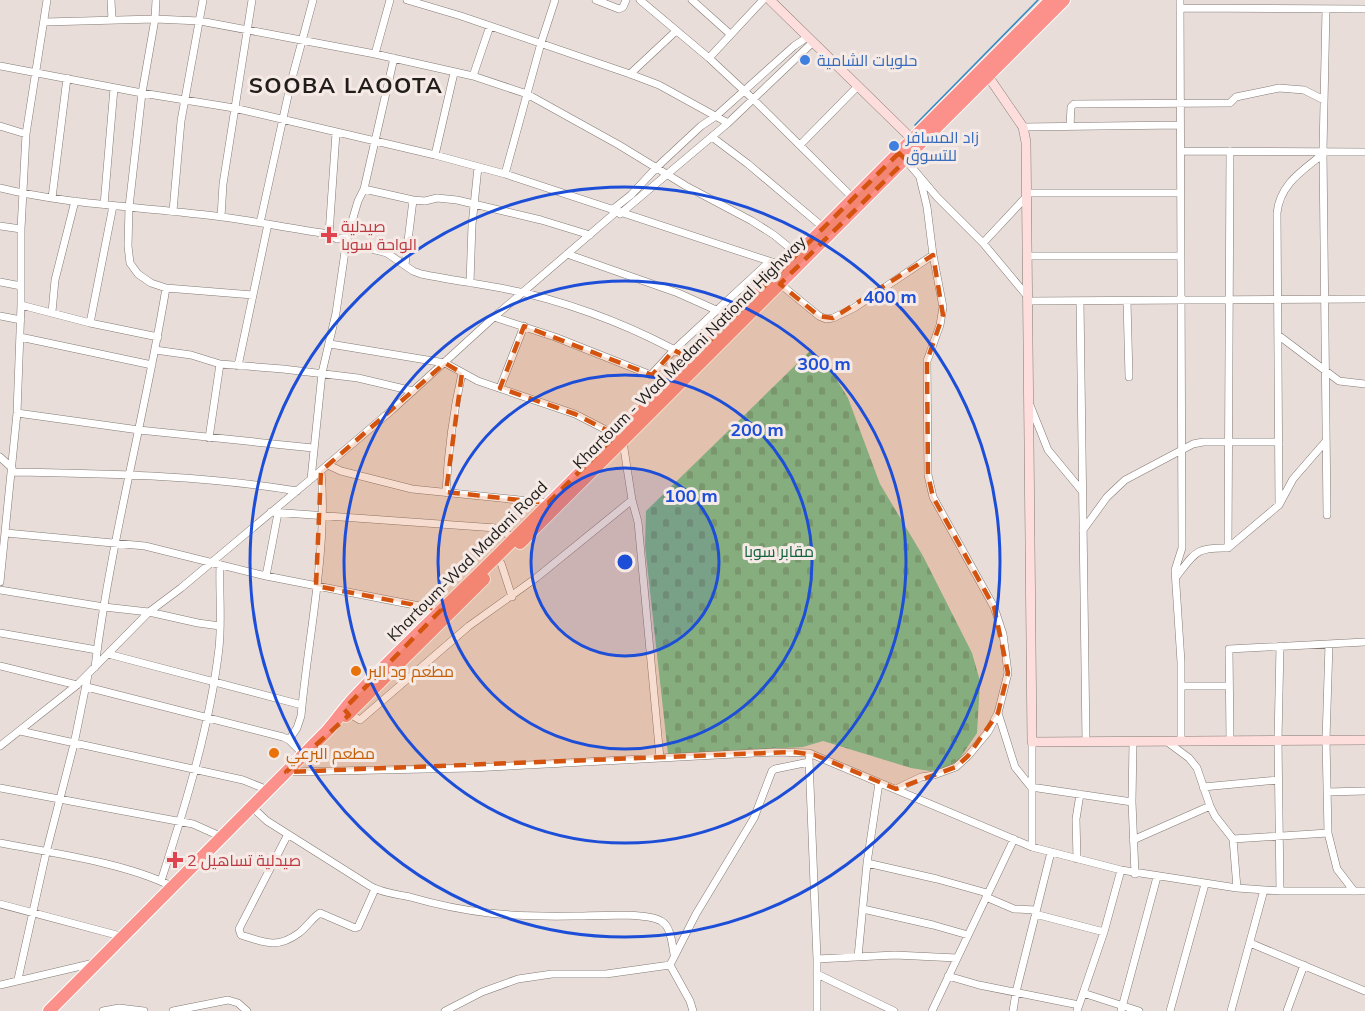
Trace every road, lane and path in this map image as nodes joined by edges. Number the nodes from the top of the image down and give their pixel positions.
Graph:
1 (46, 0) edge
2 (111, 0) edge
3 (156, 0) edge
4 (202, 0) edge
5 (252, 0) edge
6 (313, 0) edge
7 (390, 0) edge
8 (407, 0) edge
9 (555, 0) edge
10 (596, 0) edge
11 (626, 0) edge
12 (640, 0) edge
13 (692, 0) edge
14 (763, 0) edge
15 (770, 0) edge
16 (1051, 0) edge
17 (1064, 0) edge
18 (1180, 0) edge
19 (650, 3) edge
20 (1180, 8) junction
21 (1326, 9) junction
22 (1365, 9) edge
23 (155, 18) junction
24 (111, 20) junction
25 (200, 21) junction
26 (45, 22) junction
27 (490, 26) junction
28 (248, 29) junction
29 (676, 31) junction
30 (730, 34) junction
31 (303, 40) junction
32 (809, 40) junction
33 (540, 43) junction
34 (375, 54) junction
35 (394, 58) junction
36 (709, 58) junction
37 (0, 66) edge
38 (35, 72) junction
39 (454, 73) junction
40 (630, 74) junction
41 (473, 76) junction
42 (988, 76) junction
43 (67, 78) junction
44 (857, 87) junction
45 (114, 88) junction
46 (744, 91) junction
47 (142, 93) junction
48 (526, 94) junction
49 (184, 99) junction
50 (753, 99) junction
51 (1324, 100) junction
52 (1180, 104) junction
53 (234, 108) junction
54 (716, 116) junction
55 (282, 119) junction
56 (728, 123) junction
57 (1180, 125) junction
58 (0, 126) edge
59 (1070, 126) junction
60 (1023, 127) junction
61 (336, 133) junction
62 (26, 134) junction
63 (712, 137) junction
64 (374, 142) junction
65 (916, 143) junction
66 (800, 146) junction
67 (1181, 151) junction
68 (1230, 151) junction
69 (1323, 152) junction
70 (1365, 152) edge
71 (435, 155) junction
72 (902, 157) junction
73 (478, 167) junction
74 (657, 167) junction
75 (506, 174) junction
76 (666, 174) junction
77 (920, 178) junction
78 (0, 188) edge
79 (364, 189) junction
80 (1180, 193) junction
81 (22, 194) junction
82 (1026, 195) junction
83 (52, 198) junction
84 (853, 198) junction
85 (412, 200) junction
86 (75, 201) junction
87 (475, 204) junction
88 (104, 205) junction
89 (113, 206) junction
90 (129, 207) junction
91 (173, 211) junction
92 (616, 212) junction
93 (221, 217) junction
94 (260, 223) junction
95 (268, 224) junction
96 (0, 226) edge
97 (824, 228) junction
98 (21, 229) junction
99 (329, 234) junction
100 (590, 235) junction
101 (347, 238) junction
102 (983, 243) junction
103 (567, 254) junction
104 (797, 254) junction
105 (933, 255) junction
106 (1028, 256) junction
107 (1180, 256) junction
108 (769, 262) junction
109 (405, 265) junction
110 (784, 266) junction
111 (0, 282) edge
112 (470, 283) junction
113 (780, 284) junction
114 (21, 286) junction
115 (166, 288) junction
116 (522, 293) junction
117 (253, 295) junction
118 (734, 295) junction
119 (1028, 299) junction
120 (1325, 299) junction
121 (1365, 299) edge
122 (1180, 300) junction
123 (1229, 300) junction
124 (1278, 300) junction
125 (1080, 301) junction
126 (1127, 301) junction
127 (746, 304) junction
128 (21, 305) junction
129 (716, 310) junction
130 (52, 312) junction
131 (0, 316) edge
132 (494, 317) junction
133 (21, 320) junction
134 (90, 323) junction
135 (524, 326) junction
136 (1278, 335) junction
137 (158, 337) junction
138 (20, 338) junction
139 (330, 344) junction
140 (155, 350) junction
141 (674, 350) junction
142 (691, 359) junction
143 (445, 363) junction
144 (220, 364) junction
145 (152, 365) junction
146 (238, 366) junction
147 (1326, 370) junction
148 (322, 373) junction
149 (462, 373) junction
150 (1129, 377) dead end
151 (1365, 384) edge
152 (500, 388) junction
153 (413, 391) junction
154 (1029, 403) junction
155 (17, 413) junction
156 (139, 430) junction
157 (209, 438) junction
158 (619, 439) junction
159 (1326, 441) junction
160 (1228, 442) junction
161 (1279, 442) junction
162 (313, 448) junction
163 (1180, 452) junction
164 (0, 458) edge
165 (328, 465) junction
166 (12, 470) junction
167 (321, 471) junction
168 (130, 474) junction
169 (311, 479) junction
170 (297, 491) junction
171 (1082, 491) junction
172 (446, 492) junction
173 (632, 500) junction
174 (548, 503) junction
175 (1279, 505) junction
176 (275, 513) junction
177 (322, 515) junction
178 (1327, 515) dead end
179 (1083, 531) junction
180 (6, 533) junction
181 (514, 538) junction
182 (115, 542) junction
183 (1228, 548) junction
184 (501, 562) junction
185 (212, 563) junction
186 (220, 565) junction
187 (266, 576) junction
188 (1176, 577) junction
189 (0, 582) edge
190 (316, 586) junction
191 (0, 590) edge
192 (512, 597) junction
193 (104, 607) junction
194 (440, 610) junction
195 (148, 612) junction
196 (220, 626) junction
197 (0, 633) edge
198 (1365, 642) edge
199 (1329, 644) junction
200 (1280, 646) junction
201 (97, 650) junction
202 (108, 654) junction
203 (0, 666) edge
204 (95, 667) junction
205 (88, 674) junction
206 (214, 682) junction
207 (77, 685) junction
208 (1181, 686) junction
209 (1229, 686) junction
210 (87, 687) junction
211 (302, 705) junction
212 (346, 712) junction
213 (998, 713) junction
214 (206, 718) junction
215 (20, 732) junction
216 (289, 740) junction
217 (1230, 740) junction
218 (1278, 740) junction
219 (1326, 740) junction
220 (1365, 740) edge
221 (1086, 741) junction
222 (1165, 741) junction
223 (1181, 741) junction
224 (1032, 742) junction
225 (1133, 742) junction
226 (74, 744) junction
227 (0, 746) edge
228 (809, 753) junction
229 (303, 754) junction
230 (660, 758) junction
231 (809, 762) junction
232 (193, 770) junction
233 (286, 772) junction
234 (1278, 780) junction
235 (879, 783) junction
236 (1031, 787) junction
237 (1203, 787) junction
238 (0, 788) edge
239 (896, 789) junction
240 (268, 790) junction
241 (1365, 791) edge
242 (1327, 792) junction
243 (1080, 794) junction
244 (60, 799) junction
245 (1132, 802) junction
246 (1210, 806) junction
247 (252, 807) junction
248 (180, 821) junction
249 (1328, 833) junction
250 (288, 834) junction
251 (1279, 836) junction
252 (222, 837) junction
253 (1014, 839) junction
254 (1233, 839) junction
255 (1133, 840) junction
256 (0, 843) edge
257 (1032, 847) junction
258 (1051, 852) junction
259 (46, 853) junction
260 (1077, 859) junction
261 (867, 863) junction
262 (1121, 870) junction
263 (1135, 874) junction
264 (1157, 877) junction
265 (160, 881) junction
266 (1205, 884) junction
267 (173, 887) junction
268 (1237, 888) junction
269 (375, 889) junction
270 (1264, 890) junction
271 (1280, 891) junction
272 (1354, 891) junction
273 (1365, 891) edge
274 (987, 895) junction
275 (0, 904) edge
276 (863, 909) junction
277 (1035, 912) junction
278 (33, 913) junction
279 (1104, 932) junction
280 (968, 936) junction
281 (124, 937) junction
282 (1250, 943) junction
283 (674, 954) junction
284 (858, 957) junction
285 (957, 958) junction
286 (817, 959) junction
287 (100, 962) junction
288 (1304, 965) junction
289 (670, 966) junction
290 (817, 974) junction
291 (948, 976) junction
292 (18, 979) junction
293 (0, 985) edge
294 (1365, 991) edge
295 (1016, 992) junction
296 (1083, 993) junction
297 (57, 1008) edge
298 (1078, 1008) edge
299 (1122, 1009) edge
300 (103, 1011) edge
301 (144, 1011) edge
302 (173, 1011) edge
303 (247, 1011) edge
304 (446, 1011) edge
305 (693, 1011) edge
306 (817, 1011) edge
307 (894, 1011) edge
308 (932, 1011) edge
309 (1013, 1011) edge
310 (1139, 1011) edge
311 (1170, 1011) edge
312 (1231, 1011) edge
313 (1287, 1011) edge

1 - 26 street
2 - 24 street
3 - 23 street
4 - 25 street
5 - 28 street
6 - 31 street
7 - 34 street
8 - 27 street
9 - 33 street
10 - 11 street
12 - 19 street
13 - 30 street
14 - 30 street
15 - 32 street
16 - 65 highway, Khartoum - Wad Medani National Highway
17 - 42 highway, Khartoum - Wad Medani National Highway
18 - 20 street
19 - 29 street
20 - 21 street
20 - 52 street
21 - 22 street
21 - 51 street
23 - 24 street
23 - 25 street
23 - 47 street
24 - 26 street
25 - 28 street
25 - 49 street
26 - 38 street
27 - 33 street
27 - 41 street
28 - 31 street
28 - 53 street
29 - 36 street
29 - 40 street
30 - 36 street
31 - 34 street
31 - 55 street
32 - 44 street
32 - 46 street
32 - 50 street
33 - 40 street
33 - 48 street
34 - 35 street
35 - 39 street
35 - 64 street
36 - 46 street
37 - 38 street
38 - 43 street
38 - 62 street
39 - 41 street
39 - 71 street
40 - 54 street
41 - 48 street
42 - 60 street
42 - 65 highway, Khartoum - Wad Medani National Highway
43 - 45 street
43 - 83 street
44 - 65 street
44 - 66 street
45 - 47 street
45 - 88 street
46 - 50 street
46 - 54 street
47 - 49 street
47 - 90 street
48 - 74 street
48 - 75 street
49 - 53 street
49 - 91 street
50 - 56 street
50 - 66 street
51 - 52 street
51 - 69 street
52 - 57 street
52 - 59 street
53 - 55 street
53 - 93 street
54 - 56 street
54 - 74 street
55 - 61 street
55 - 94 street
56 - 63 street
57 - 59 street
57 - 67 street
58 - 62 street
59 - 60 street
60 - 82 street
61 - 64 street
61 - 99 street
62 - 81 street
63 - 76 street
63 - 97 street
64 - 71 street
64 - 79 street
65 - 72 highway, Khartoum - Wad Medani National Highway
66 - 84 street
67 - 68 street
67 - 80 street
68 - 69 street
68 - 123 street
69 - 70 street
69 - 120 street
69 - 124 street
71 - 73 street
72 - 77 street
72 - 84 highway, Khartoum-Wad Madani Road
72 - 113 highway, Khartoum - Wad Medani National Highway
73 - 75 street
73 - 87 street
74 - 76 street
74 - 92 street
75 - 92 street
76 - 92 street
76 - 104 street
77 - 102 street
77 - 105 street
78 - 81 street
79 - 85 street
79 - 101 street
80 - 82 street
80 - 107 street
81 - 83 street
81 - 98 street
82 - 102 street
82 - 106 street
83 - 86 street
84 - 97 highway, Khartoum-Wad Madani Road
85 - 87 street
85 - 109 street
86 - 88 street
86 - 130 street
87 - 100 street
87 - 112 street
88 - 89 street
89 - 90 street
89 - 134 street
90 - 91 street
90 - 115 street
91 - 93 street
92 - 100 street
92 - 108 street
93 - 94 street
94 - 95 street
95 - 99 street
95 - 117 street
96 - 98 street
97 - 104 highway, Khartoum-Wad Madani Road
98 - 114 street
99 - 101 street
100 - 103 street
101 - 109 street
101 - 139 street
102 - 119 street
103 - 116 street
103 - 129 street
104 - 110 highway, Khartoum-Wad Madani Road
105 - 113 street
105 - 213 street
106 - 107 street
106 - 119 street
107 - 122 street
108 - 110 street
108 - 118 street
109 - 112 street
110 - 127 highway, Khartoum-Wad Madani Road
111 - 114 street
112 - 116 street
113 - 158 highway, Khartoum - Wad Medani National Highway
114 - 128 street
115 - 117 street
115 - 137 street
116 - 132 street
116 - 141 street
117 - 146 street
118 - 127 street
118 - 129 street
119 - 125 street
119 - 154 street
120 - 121 street
120 - 124 street
120 - 147 street
122 - 123 street
122 - 126 street
122 - 163 street
123 - 124 street
123 - 160 street
124 - 136 street
125 - 126 street
125 - 171 street
126 - 150 street
127 - 142 highway, Khartoum-Wad Madani Road
128 - 130 street
128 - 133 street
129 - 141 street
130 - 134 street
131 - 133 street
132 - 135 street
132 - 143 street
133 - 138 street
134 - 137 street
135 - 141 street
135 - 152 street
136 - 147 street
136 - 161 street
137 - 140 street
138 - 145 street
138 - 155 street
139 - 143 street
139 - 148 street
140 - 144 street
140 - 145 street
141 - 142 street
142 - 158 highway, Khartoum-Wad Madani Road
143 - 149 street
143 - 153 street
144 - 146 street
144 - 157 street
145 - 156 street
146 - 148 street
147 - 151 street
147 - 159 street
148 - 153 street
148 - 162 street
149 - 152 street
149 - 172 street
152 - 158 street
153 - 165 street
154 - 171 street
154 - 224 street
155 - 156 street
155 - 166 street
156 - 157 street
156 - 168 street
157 - 162 street
158 - 173 street
158 - 174 highway, Khartoum-Wad Madani Road
158 - 184 highway, Khartoum - Wad Medani National Highway
159 - 175 street
159 - 178 street
160 - 161 street
160 - 163 street
160 - 183 street
161 - 175 street
162 - 169 street
163 - 179 street
163 - 188 street
164 - 166 street
165 - 167 street
165 - 172 street
166 - 168 street
166 - 180 street
167 - 169 street
167 - 177 street
168 - 170 street
168 - 182 street
169 - 170 street
170 - 176 street
171 - 179 street
172 - 174 street
173 - 192 street
173 - 230 street
174 - 181 highway, Khartoum-Wad Madani Road
175 - 183 street
176 - 177 street
176 - 185 street
176 - 187 street
177 - 181 street
177 - 190 street
179 - 221 street
180 - 182 street
180 - 189 street
181 - 194 highway, Khartoum-Wad Madani Road
182 - 185 street
182 - 193 street
183 - 188 street
184 - 192 street
184 - 212 highway, Khartoum - Wad Medani National Highway
185 - 186 street
185 - 195 street
186 - 187 street
186 - 196 street
187 - 190 street
188 - 208 street
190 - 194 street
190 - 211 street
191 - 193 street
192 - 212 street
193 - 195 street
193 - 201 street
194 - 212 highway, Khartoum-Wad Madani Road
195 - 196 street
195 - 202 street
196 - 206 street
197 - 201 street
198 - 199 street
199 - 200 street
199 - 219 street
200 - 209 street
200 - 218 street
201 - 204 street
202 - 204 street
202 - 206 street
203 - 207 street
204 - 205 street
205 - 207 street
205 - 210 street
206 - 211 street
206 - 214 street
207 - 215 street
208 - 209 street
208 - 223 street
209 - 217 street
210 - 214 street
210 - 226 street
211 - 216 street
212 - 229 highway, Khartoum - Wad Medani National Highway
213 - 236 street
213 - 239 street
214 - 216 street
214 - 232 street
215 - 226 street
215 - 227 street
216 - 229 street
217 - 218 street
217 - 223 street
218 - 219 street
218 - 234 street
219 - 220 street
219 - 242 street
221 - 224 street
221 - 225 street
222 - 223 street
222 - 225 street
222 - 237 street
224 - 236 street
225 - 245 street
226 - 232 street
226 - 244 street
228 - 230 street
228 - 231 street
228 - 235 street
229 - 233 highway
230 - 233 street
231 - 283 street
231 - 286 street
232 - 240 street
232 - 248 street
233 - 240 highway
234 - 237 street
234 - 251 street
235 - 239 street
235 - 261 street
236 - 243 street
236 - 257 street
237 - 246 street
238 - 244 street
239 - 253 street
240 - 247 highway
241 - 242 street
242 - 249 street
243 - 245 street
243 - 260 street
244 - 248 street
244 - 259 street
245 - 255 street
246 - 254 street
246 - 255 street
247 - 250 street
247 - 252 highway
248 - 252 street
248 - 265 street
249 - 251 street
249 - 272 street
250 - 269 street
250 - 269 street
251 - 254 street
251 - 271 street
252 - 267 highway
253 - 257 street
253 - 274 street
254 - 268 street
255 - 263 street
256 - 259 street
257 - 258 street
258 - 260 street
258 - 277 street
259 - 265 street
259 - 278 street
260 - 262 street
261 - 274 street
261 - 276 street
262 - 263 street
262 - 279 street
263 - 264 street
264 - 266 street
264 - 299 street
265 - 267 street
266 - 268 street
266 - 311 street
267 - 281 highway
268 - 270 street
269 - 283 street
270 - 271 street
270 - 282 street
271 - 272 street
272 - 273 street
274 - 277 street
274 - 280 street
275 - 278 street
276 - 280 street
276 - 284 street
277 - 279 street
277 - 295 street
278 - 281 street
278 - 292 street
279 - 296 street
280 - 285 street
281 - 287 highway
282 - 288 street
282 - 312 street
283 - 289 street
284 - 285 street
284 - 286 street
285 - 291 street
286 - 290 street
287 - 292 street
287 - 297 highway
288 - 294 street
288 - 313 street
289 - 304 street
289 - 305 street
290 - 306 street
290 - 307 street
291 - 295 street
291 - 308 street
292 - 293 street
295 - 298 street
295 - 309 street
296 - 298 street
296 - 299 street
299 - 310 street
300 - 301 street
302 - 303 street

